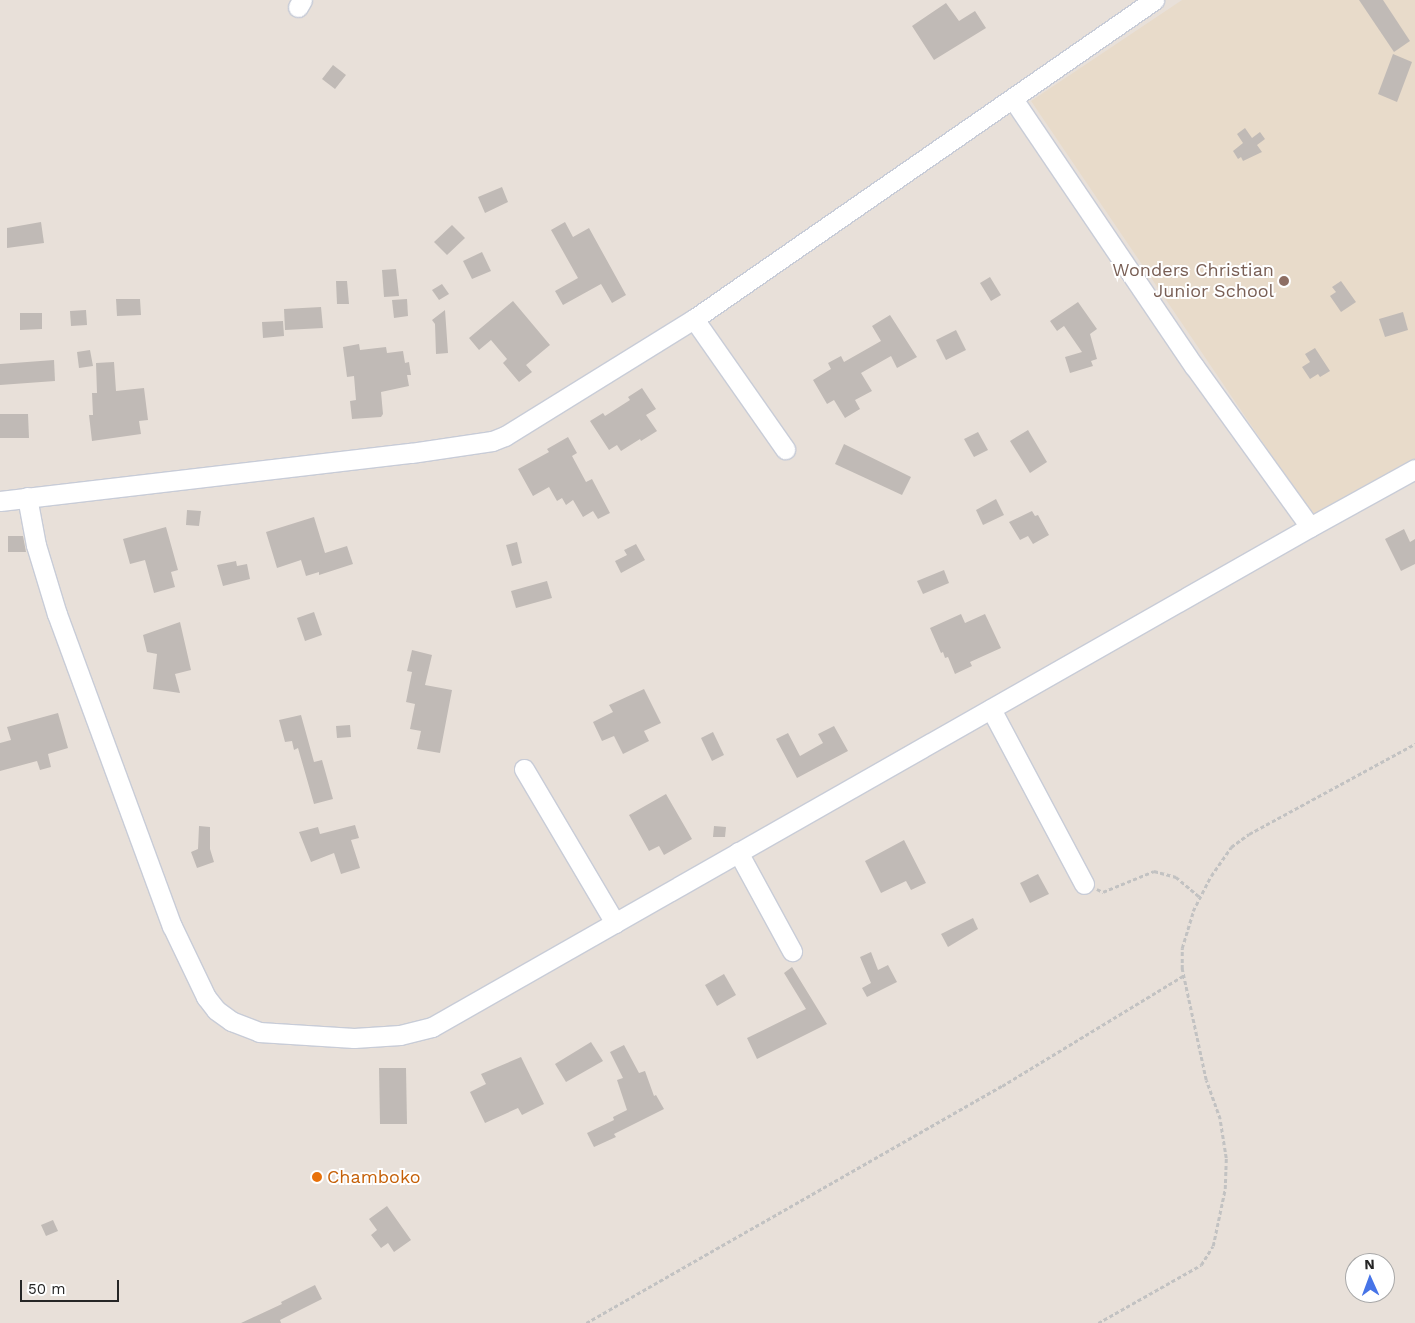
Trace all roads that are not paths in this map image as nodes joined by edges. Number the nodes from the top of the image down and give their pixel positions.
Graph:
1 (1154, 0) edge
2 (1013, 99) junction
3 (694, 319) junction
4 (785, 449) dead end
5 (1415, 469) edge
6 (27, 497) junction
7 (0, 501) edge
8 (1310, 526) junction
9 (991, 710) junction
10 (524, 769) dead end
11 (738, 852) junction
12 (1084, 884) road end
13 (615, 923) junction
14 (792, 951) dead end

1 - 2 street
2 - 3 street
2 - 8 street
3 - 4 street
3 - 6 street
5 - 8 street
6 - 7 street
6 - 13 street
8 - 9 street
9 - 11 street
9 - 12 street
10 - 13 street
11 - 13 street
11 - 14 street

